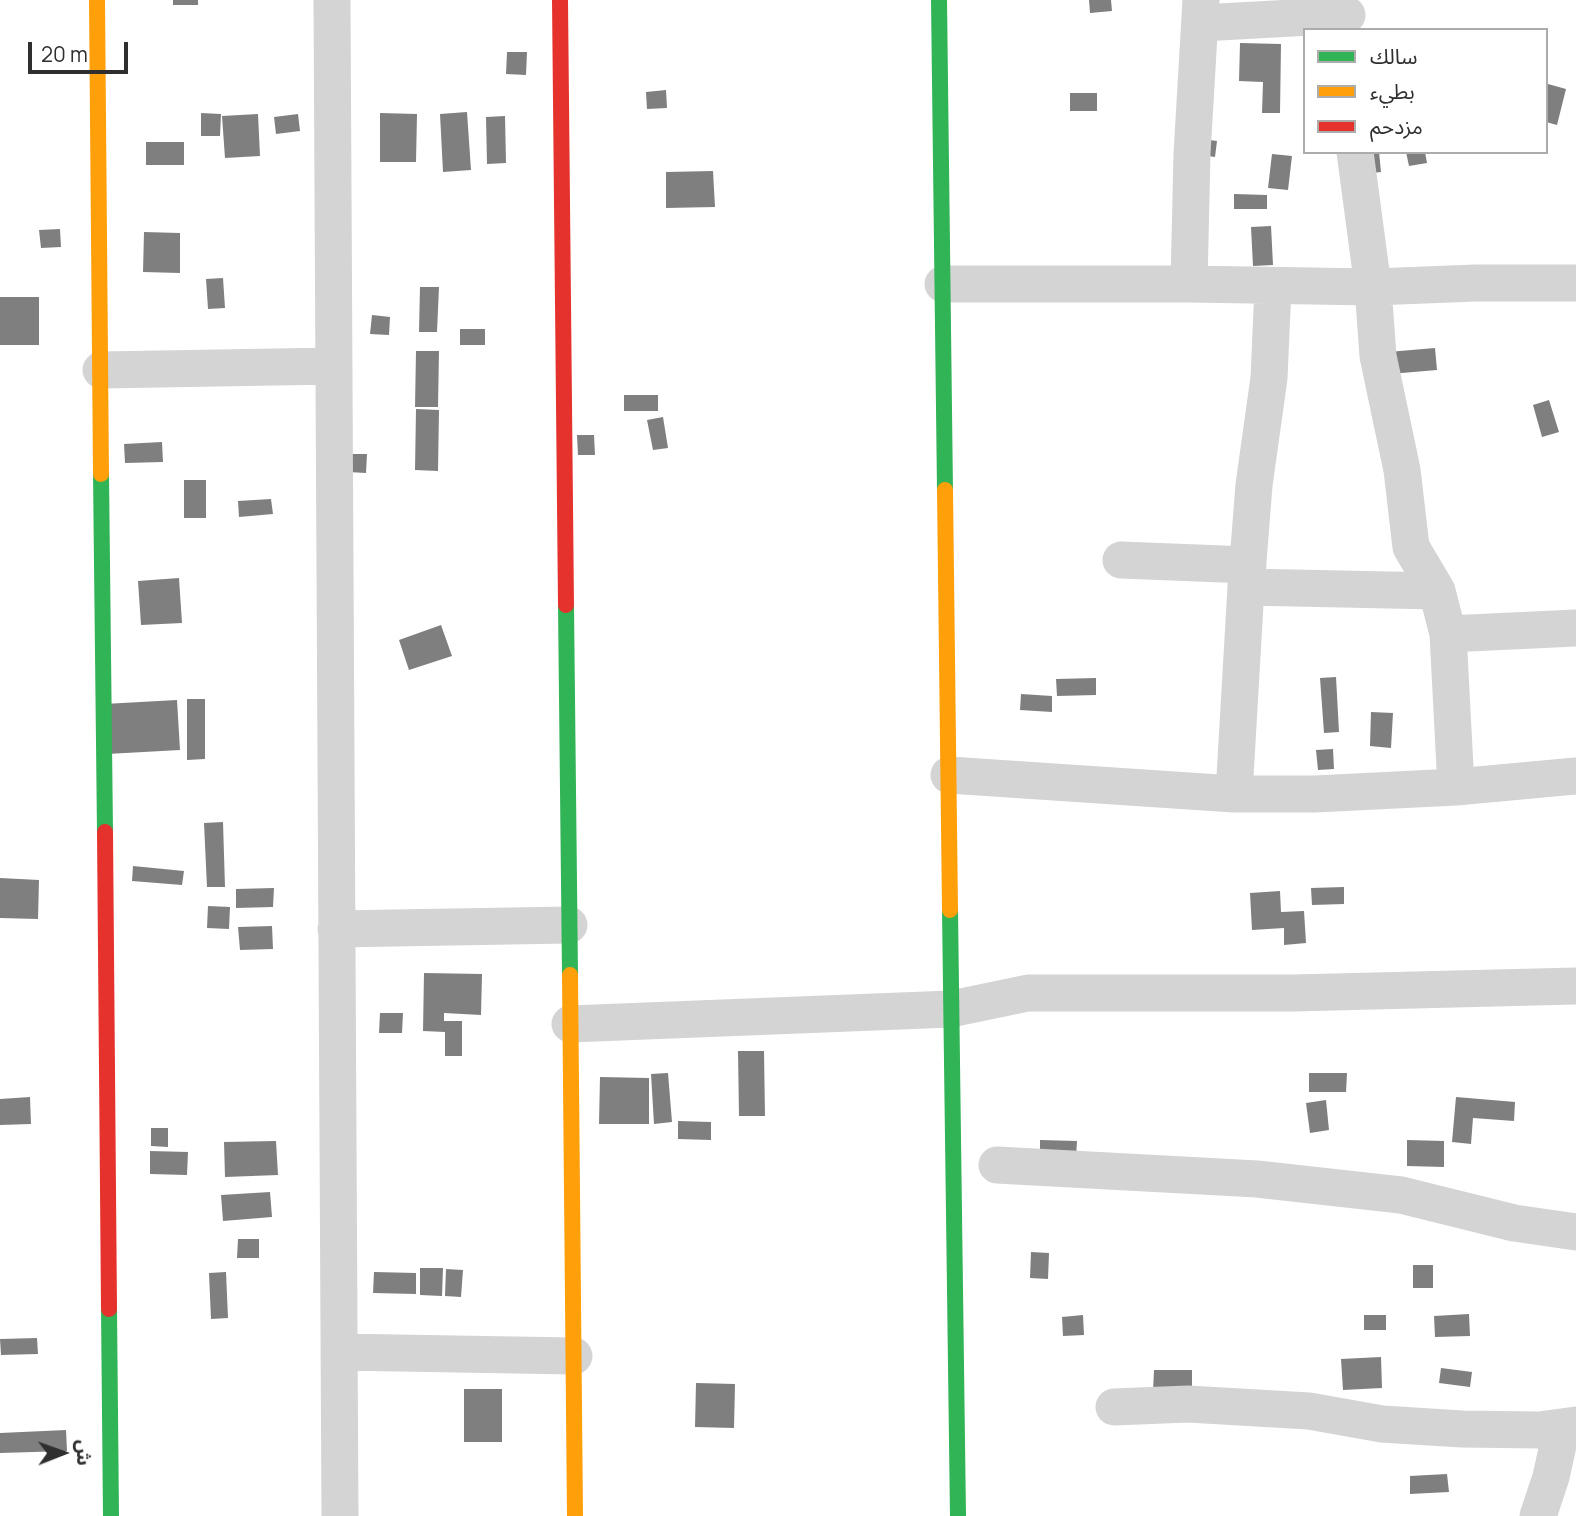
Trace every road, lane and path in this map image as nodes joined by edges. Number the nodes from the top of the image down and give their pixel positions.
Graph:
1 (97, 0) edge
2 (332, 0) edge
3 (559, 0) edge
4 (939, 0) edge
5 (1201, 12) edge
6 (1348, 15) edge
7 (1355, 154) edge
8 (943, 284) junction
9 (1189, 284) junction
10 (1576, 284) edge
11 (1273, 286) junction
12 (1373, 288) junction
13 (334, 366) junction
14 (101, 370) junction
15 (1121, 560) dead end
16 (1247, 576) junction
17 (1437, 591) junction
18 (1576, 628) edge
19 (1448, 634) junction
20 (949, 775) junction
21 (1576, 776) edge
22 (1456, 787) junction
23 (1234, 794) junction
24 (569, 925) junction
25 (336, 929) junction
26 (1576, 986) edge
27 (951, 1009) junction
28 (570, 1024) junction
29 (997, 1165) dead end
30 (1576, 1233) edge
31 (339, 1352) junction
32 (574, 1356) junction
33 (1114, 1407) dead end
34 (1569, 1426) edge
35 (111, 1516) edge
36 (340, 1516) edge
37 (575, 1516) edge
38 (958, 1516) edge
39 (1538, 1516) edge

1 - 14 street
2 - 13 street
3 - 24 street
4 - 8 street
5 - 6 street
5 - 9 street
7 - 12 street
8 - 9 street
8 - 20 street
9 - 11 street
10 - 12 street
11 - 12 street
11 - 16 street
12 - 17 street
13 - 14 street
13 - 25 street
14 - 35 street
15 - 16 street
16 - 17 street
16 - 23 street
17 - 19 street
18 - 19 street
19 - 22 street
20 - 23 street
20 - 27 street
21 - 22 street
22 - 23 street
24 - 25 street
24 - 28 street
25 - 31 street
26 - 27 street
27 - 28 street
27 - 38 street
28 - 32 street
29 - 30 street
31 - 32 street
31 - 36 street
32 - 37 street
33 - 34 street
34 - 39 street

